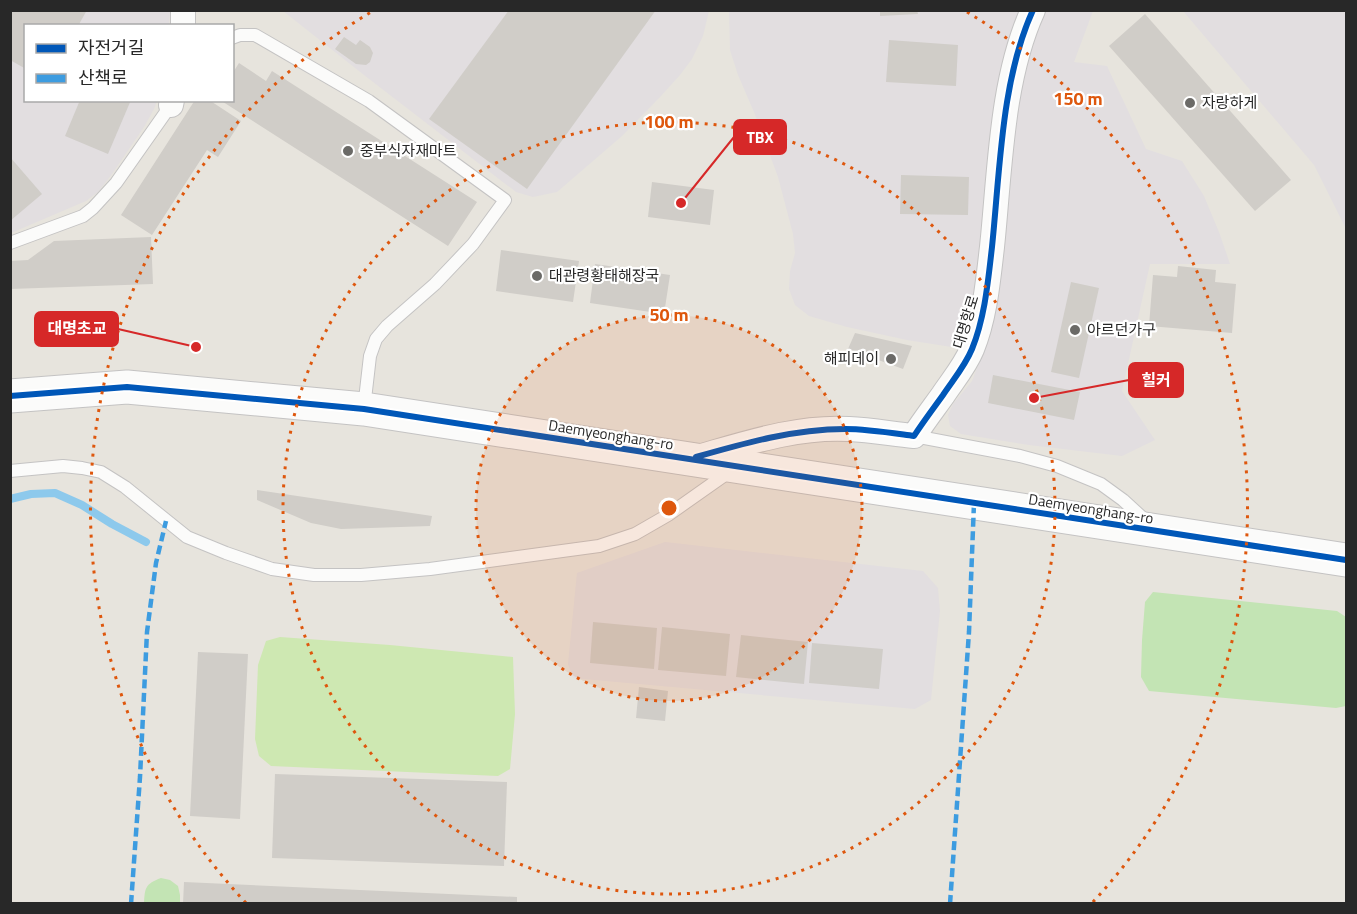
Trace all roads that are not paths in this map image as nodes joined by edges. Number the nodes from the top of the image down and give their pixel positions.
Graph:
1 (1033, 10) edge
2 (234, 37) edge
3 (172, 102) edge
4 (10, 243) edge
5 (10, 396) edge
6 (364, 409) junction
7 (914, 436) junction
8 (690, 459) junction
9 (736, 466) junction
10 (10, 471) edge
11 (1158, 531) junction
12 (1347, 560) edge

1 - 7 street, 대명항로
2 - 6 lane
3 - 4 lane
5 - 6 main road, Daemyeonghang-ro
6 - 8 main road, Daemyeonghang-ro
7 - 8 street
7 - 11 lane
8 - 9 main road, Daemyeonghang-ro
9 - 10 lane
9 - 11 main road, Daemyeonghang-ro
11 - 12 main road, Daemyeonghang-ro

